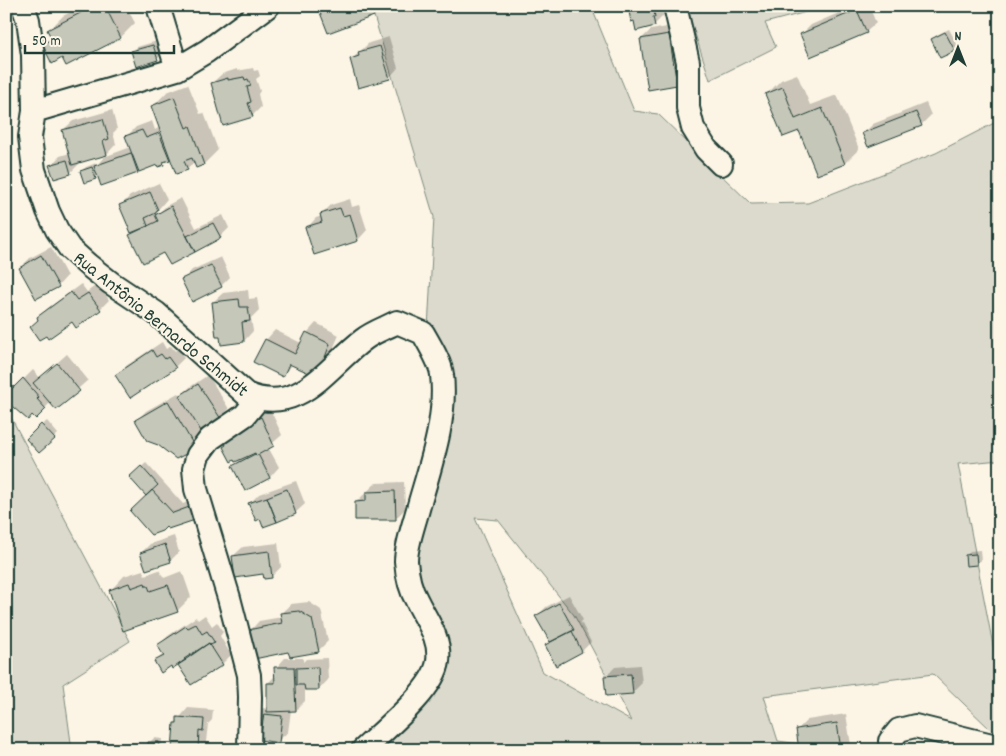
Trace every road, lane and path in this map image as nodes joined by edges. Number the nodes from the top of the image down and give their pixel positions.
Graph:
1 (23, 6) edge
2 (158, 6) edge
3 (268, 6) edge
4 (675, 6) edge
5 (177, 69) junction
6 (34, 111) junction
7 (721, 164) dead end
8 (258, 399) junction
9 (1000, 746) edge
10 (249, 750) edge
11 (363, 750) edge
12 (891, 750) edge

1 - 6 street, Rua Antônio Bernardo Schmidt
2 - 5 street
3 - 5 street
4 - 7 street
5 - 6 street
6 - 8 street, Rua Antônio Bernardo Schmidt
8 - 10 street
8 - 11 street, Rua Antônio Bernardo Schmidt
9 - 12 street

